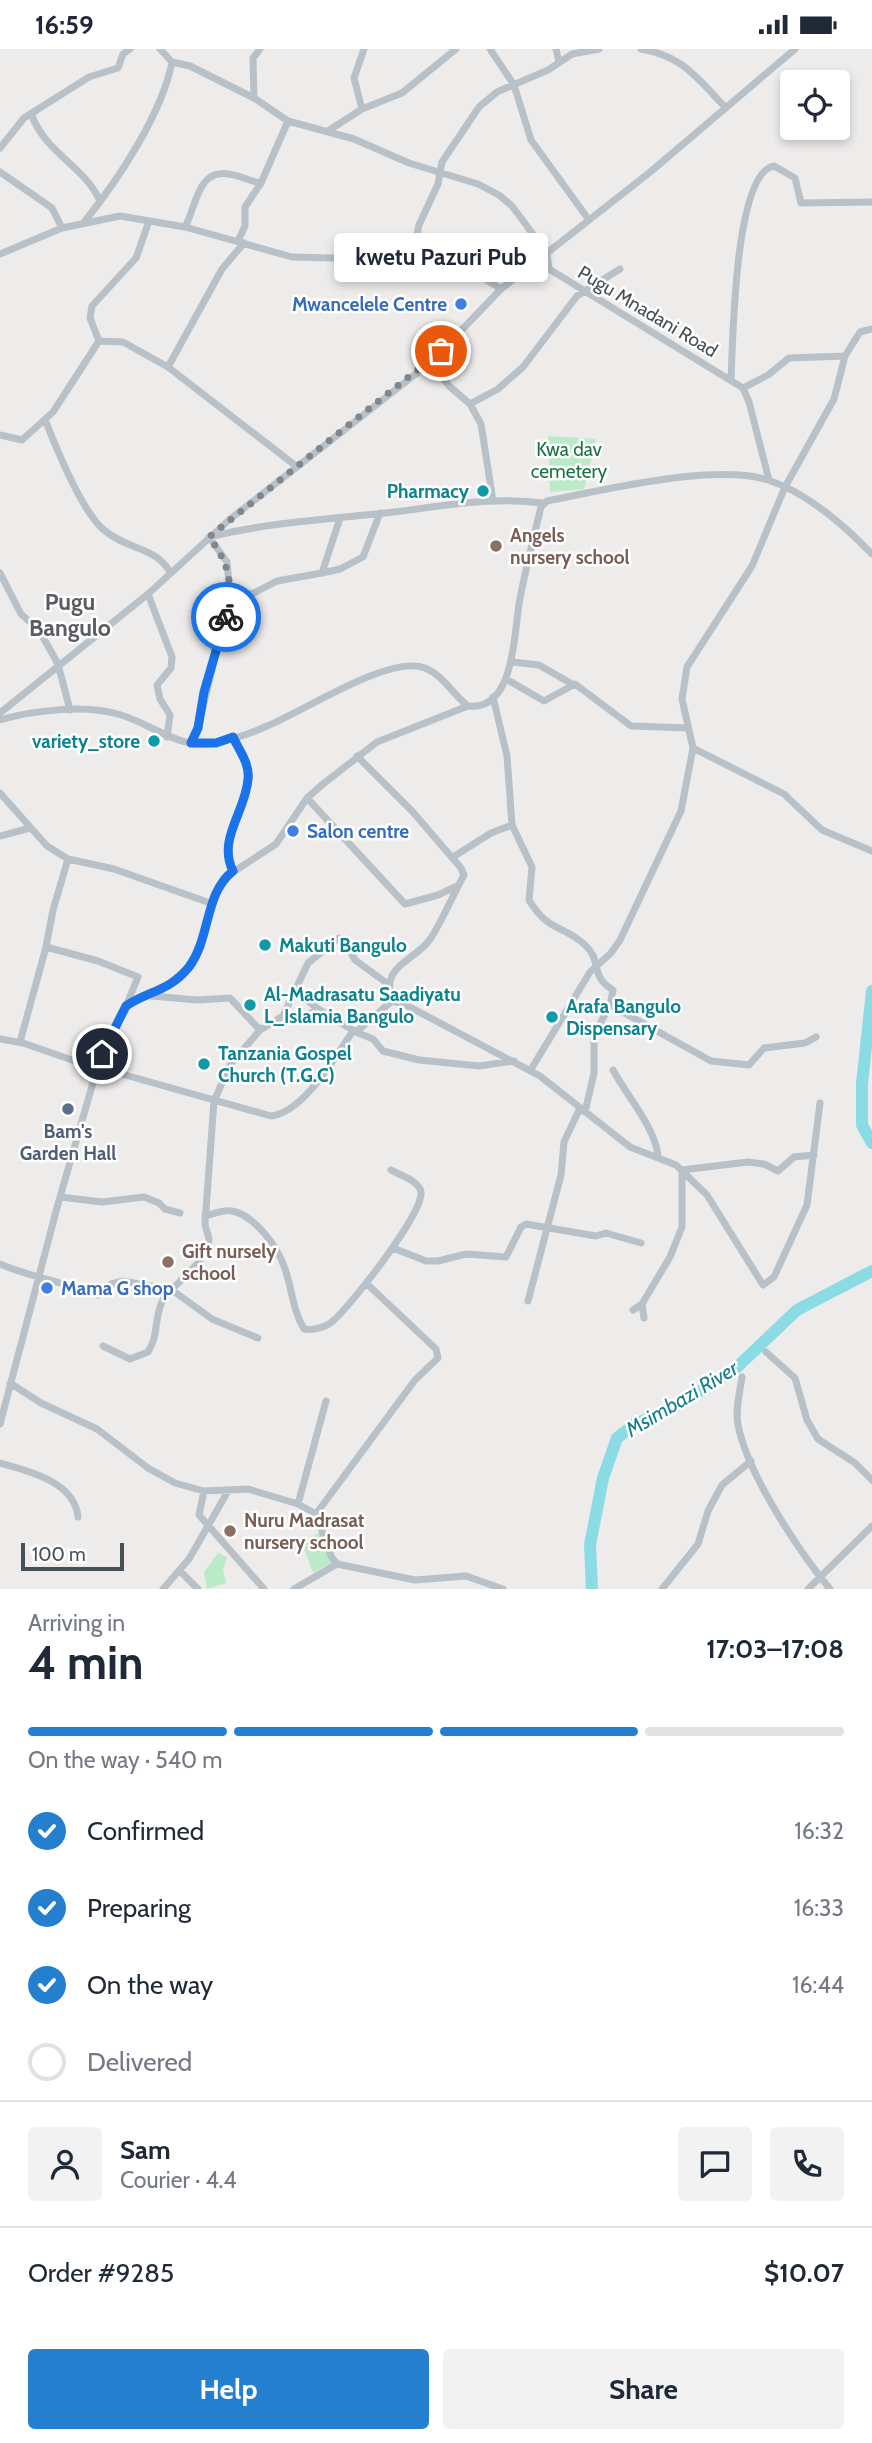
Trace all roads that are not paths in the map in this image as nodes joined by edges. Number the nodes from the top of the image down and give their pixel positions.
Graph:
1 (130, 49) edge
2 (160, 49) edge
3 (260, 49) edge
4 (364, 49) edge
5 (456, 49) edge
6 (490, 49) edge
7 (556, 49) edge
8 (599, 49) edge
9 (641, 49) edge
10 (795, 49) edge
11 (666, 51) edge
12 (172, 62) junction
13 (559, 62) junction
14 (514, 85) junction
15 (254, 97) junction
16 (726, 108) junction
17 (362, 109) junction
18 (31, 114) junction
19 (288, 121) junction
20 (328, 131) junction
21 (0, 148) edge
22 (440, 171) junction
23 (0, 172) edge
24 (261, 183) junction
25 (100, 201) junction
26 (872, 202) edge
27 (590, 220) junction
28 (85, 221) junction
29 (149, 221) junction
30 (185, 227) junction
31 (62, 228) junction
32 (241, 242) junction
33 (415, 243) junction
34 (0, 254) edge
35 (547, 254) junction
36 (620, 269) dead end
37 (501, 289) junction
38 (583, 291) junction
39 (872, 329) edge
40 (99, 341) junction
41 (845, 356) junction
42 (430, 362) junction
43 (168, 367) junction
44 (732, 379) junction
45 (743, 388) junction
46 (470, 404) junction
47 (46, 422) junction
48 (0, 435) edge
49 (296, 466) junction
50 (769, 480) junction
51 (785, 487) junction
52 (493, 501) junction
53 (543, 503) junction
54 (380, 513) junction
55 (340, 518) junction
56 (209, 537) junction
57 (872, 554) edge
58 (170, 572) junction
59 (322, 572) junction
60 (0, 573) edge
61 (148, 594) junction
62 (230, 595) junction
63 (513, 662) junction
64 (58, 664) junction
65 (506, 679) junction
66 (572, 684) junction
67 (493, 697) junction
68 (468, 706) junction
69 (69, 710) junction
70 (0, 713) edge
71 (0, 720) edge
72 (688, 728) junction
73 (167, 737) junction
74 (233, 737) junction
75 (191, 743) junction
76 (693, 747) junction
77 (357, 755) junction
78 (0, 793) edge
79 (307, 799) junction
80 (513, 825) junction
81 (30, 828) junction
82 (0, 836) edge
83 (872, 851) edge
84 (453, 857) junction
85 (68, 859) junction
86 (233, 871) junction
87 (456, 886) junction
88 (212, 904) junction
89 (46, 947) junction
90 (595, 965) junction
91 (388, 984) junction
92 (296, 991) junction
93 (152, 996) junction
94 (392, 1002) junction
95 (610, 1005) junction
96 (126, 1006) junction
97 (318, 1009) junction
98 (283, 1016) junction
99 (260, 1030) junction
100 (354, 1031) junction
101 (816, 1037) dead end
102 (0, 1039) edge
103 (20, 1042) junction
104 (515, 1061) junction
105 (98, 1068) junction
106 (613, 1070) dead end
107 (530, 1071) junction
108 (215, 1101) junction
109 (820, 1103) dead end
110 (583, 1110) junction
111 (658, 1155) junction
112 (814, 1155) junction
113 (391, 1170) dead end
114 (682, 1170) junction
115 (60, 1197) junction
116 (180, 1213) dead end
117 (205, 1216) junction
118 (545, 1227) junction
119 (641, 1243) dead end
120 (393, 1248) junction
121 (0, 1263) edge
122 (38, 1278) junction
123 (366, 1283) junction
124 (172, 1290) junction
125 (528, 1301) dead end
126 (642, 1304) junction
127 (633, 1310) dead end
128 (644, 1318) dead end
129 (258, 1338) dead end
130 (103, 1346) dead end
131 (766, 1352) dead end
132 (742, 1377) dead end
133 (10, 1383) junction
134 (326, 1401) dead end
135 (0, 1424) edge
136 (751, 1461) junction
137 (0, 1463) edge
138 (872, 1480) edge
139 (204, 1491) junction
140 (228, 1491) junction
141 (299, 1504) junction
142 (316, 1514) junction
143 (78, 1517) dead end
144 (209, 1526) junction
145 (872, 1526) edge
146 (337, 1564) junction
147 (180, 1571) junction
148 (820, 1577) junction
149 (424, 1585) edge
150 (163, 1589) edge
151 (198, 1589) edge
152 (264, 1589) edge
153 (294, 1589) edge
154 (503, 1589) edge
155 (662, 1589) edge
156 (807, 1589) edge
157 (830, 1589) edge

1 - 18 street
2 - 12 street
3 - 15 street
4 - 17 street
5 - 17 street
6 - 14 street
7 - 13 street
8 - 13 street
9 - 11 street
10 - 16 street
11 - 16 street
12 - 15 street
12 - 25 street
13 - 14 street
14 - 22 street
14 - 27 street
15 - 19 street
16 - 27 street
17 - 20 street
18 - 21 street
18 - 25 street
19 - 20 street, Pugu Mnadani Road
19 - 24 street
20 - 22 street, Pugu Mnadani Road
22 - 33 street
22 - 35 street, Pugu Mnadani Road
23 - 31 street
24 - 30 street
24 - 32 street
25 - 28 street
26 - 44 street
27 - 35 street
28 - 29 street
28 - 31 street
29 - 30 street
29 - 40 street
30 - 32 street
31 - 34 street
32 - 33 street
32 - 43 street
33 - 37 street
35 - 37 street
35 - 38 street, Pugu Mnadani Road
36 - 38 street
37 - 42 street
38 - 44 street, Pugu Mnadani Road
38 - 46 street
39 - 41 street
40 - 43 street
40 - 47 street
41 - 45 street
41 - 51 street
42 - 46 street
42 - 49 street
43 - 49 street
44 - 45 street, Pugu Mnadani Road
45 - 50 street
46 - 52 street
47 - 48 street
47 - 58 street
49 - 56 street
50 - 51 street
50 - 53 street
51 - 57 street
51 - 72 street
52 - 53 street
52 - 54 street
53 - 63 street
54 - 55 street
54 - 59 street
55 - 56 street
55 - 59 street
56 - 58 street
56 - 62 street
58 - 61 street
59 - 62 street
60 - 64 street
61 - 64 street
61 - 73 street
62 - 75 street
63 - 65 street
63 - 66 street
64 - 69 street
64 - 70 street
65 - 66 street
65 - 67 street
66 - 72 street
67 - 68 street
67 - 80 street
68 - 74 street
68 - 77 street
69 - 71 street
69 - 73 street
72 - 76 street
73 - 75 street
74 - 75 street
74 - 86 street
76 - 83 street
76 - 90 street
77 - 79 street
77 - 84 street
78 - 81 street
79 - 86 street
79 - 87 street
80 - 84 street
80 - 90 street
81 - 82 street
81 - 85 street
84 - 87 street
85 - 88 street
85 - 89 street
86 - 88 street
87 - 91 street
88 - 93 street
89 - 96 street
89 - 103 street
90 - 95 street
90 - 107 street
91 - 92 street
91 - 94 street
92 - 97 street
92 - 98 street
93 - 96 street
93 - 99 street
94 - 100 street
94 - 104 street
95 - 101 street
95 - 110 street
96 - 105 street
97 - 98 street
97 - 100 street
98 - 99 street
99 - 108 street
100 - 104 street
100 - 108 street
102 - 103 street
103 - 105 street
104 - 107 street
105 - 108 street
105 - 115 street
106 - 111 street
107 - 110 street
108 - 117 street
109 - 112 street
110 - 111 street
110 - 118 street
111 - 114 street
112 - 114 street
112 - 114 street
113 - 120 street
114 - 126 street
115 - 116 street
115 - 122 street
117 - 123 street
117 - 124 street
118 - 119 street
118 - 120 street
118 - 125 street
120 - 123 street
121 - 122 street
122 - 124 street
122 - 133 street
123 - 142 street
124 - 129 street
124 - 130 street
126 - 127 street
126 - 128 street
131 - 138 street
132 - 136 street
133 - 135 street
133 - 139 street
134 - 141 street
136 - 148 street
136 - 155 street
137 - 143 street
139 - 140 street
139 - 144 street
140 - 141 street
140 - 144 street
141 - 142 street
142 - 146 street
144 - 147 street
144 - 152 street
145 - 148 street
146 - 149 street
146 - 153 street
147 - 150 street
147 - 151 street
148 - 156 street
148 - 157 street
149 - 154 street

